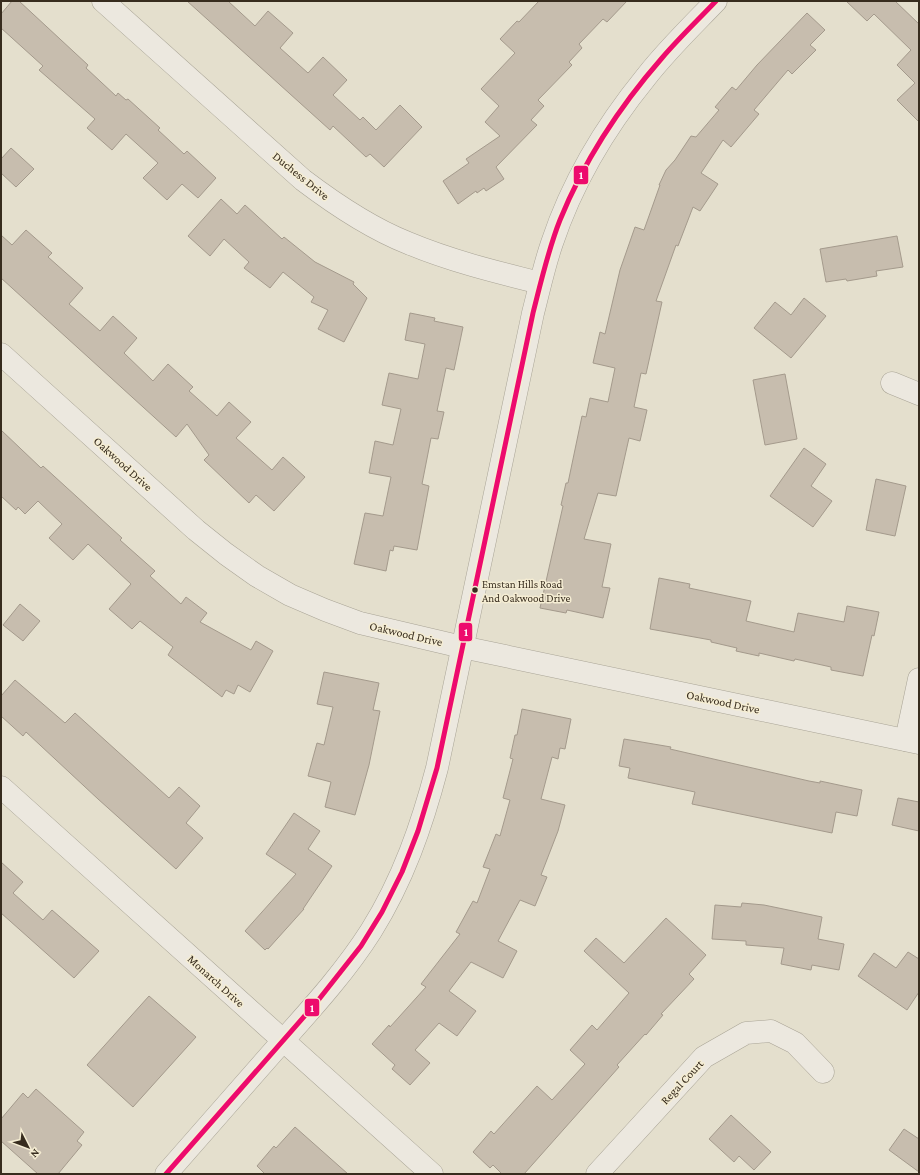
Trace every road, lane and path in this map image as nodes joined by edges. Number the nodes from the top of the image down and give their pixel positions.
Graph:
1 (103, 1) edge
2 (716, 1) edge
3 (540, 283) junction
4 (1, 354) edge
5 (892, 383) dead end
6 (919, 394) edge
7 (462, 647) junction
8 (919, 679) edge
9 (912, 742) edge
10 (1, 787) edge
11 (283, 1041) junction
12 (823, 1072) dead end
13 (166, 1174) edge
14 (432, 1174) edge
15 (597, 1174) edge

1 - 3 street, Duchess Drive
2 - 3 street
3 - 7 street
4 - 7 street, Oakwood Drive
5 - 6 street
7 - 9 street, Oakwood Drive
7 - 11 street
8 - 9 street
10 - 11 street, Monarch Drive
11 - 13 street
11 - 14 street, Monarch Drive
12 - 15 street, Regal Court

